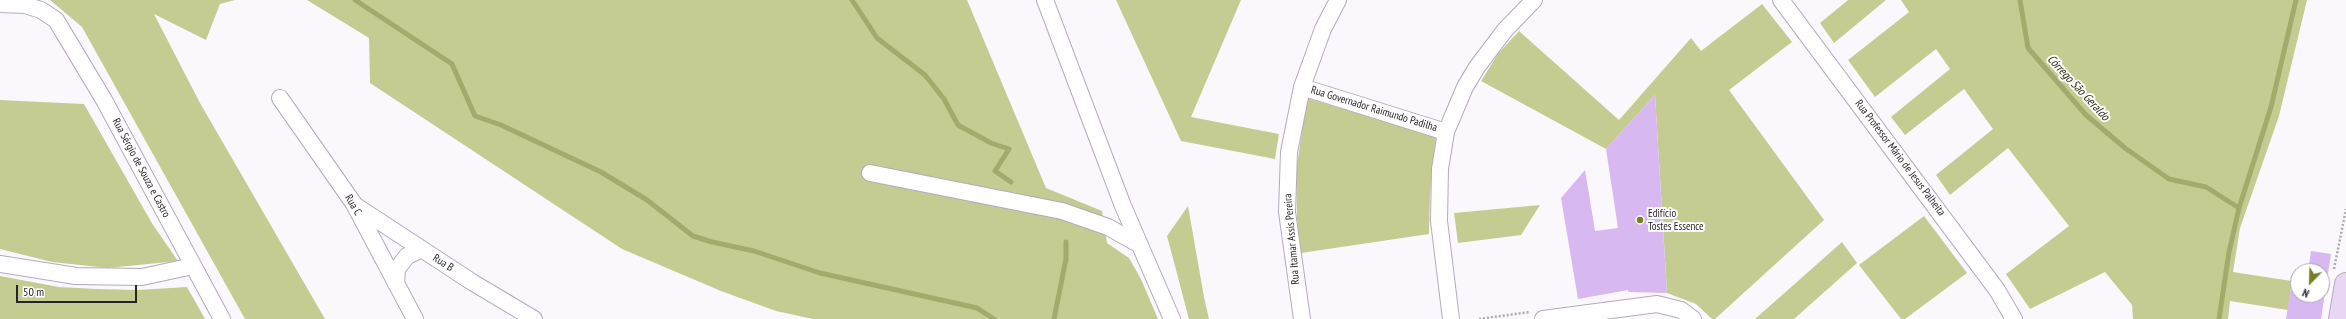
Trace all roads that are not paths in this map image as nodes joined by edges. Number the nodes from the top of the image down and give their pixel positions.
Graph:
1 (1045, 0) edge
2 (1338, 0) edge
3 (1534, 0) edge
4 (1781, 0) edge
5 (0, 4) edge
6 (1302, 87) junction
7 (280, 98) dead end
8 (1446, 132) junction
9 (870, 173) dead end
10 (354, 204) junction
11 (1140, 245) junction
12 (422, 249) junction
13 (0, 264) edge
14 (193, 266) junction
15 (2340, 279) edge
16 (396, 284) junction
17 (222, 319) edge
18 (415, 319) edge
19 (534, 319) edge
20 (1172, 319) edge
21 (1302, 319) edge
22 (1451, 319) edge
23 (1543, 319) edge
24 (1693, 319) edge
25 (2014, 319) edge
26 (2340, 319) edge

1 - 11 street
2 - 6 street, Rua Itamar Assis Pereira
3 - 8 street
4 - 25 street, Rua Professor Mário de Jesus Palheita
5 - 14 street, Rua Sérgio de Souza e Castro
6 - 8 street, Rua Governador Raimundo Padilha
6 - 21 street, Rua Itamar Assis Pereira
7 - 10 street, Rua C
8 - 22 street
9 - 11 street
10 - 12 street, Rua B
10 - 16 street, Rua C
11 - 20 street
12 - 16 street
12 - 19 street, Rua B
13 - 14 street
14 - 17 street, Rua Sérgio de Souza e Castro
15 - 26 main road
16 - 18 street, Rua C
23 - 24 street

